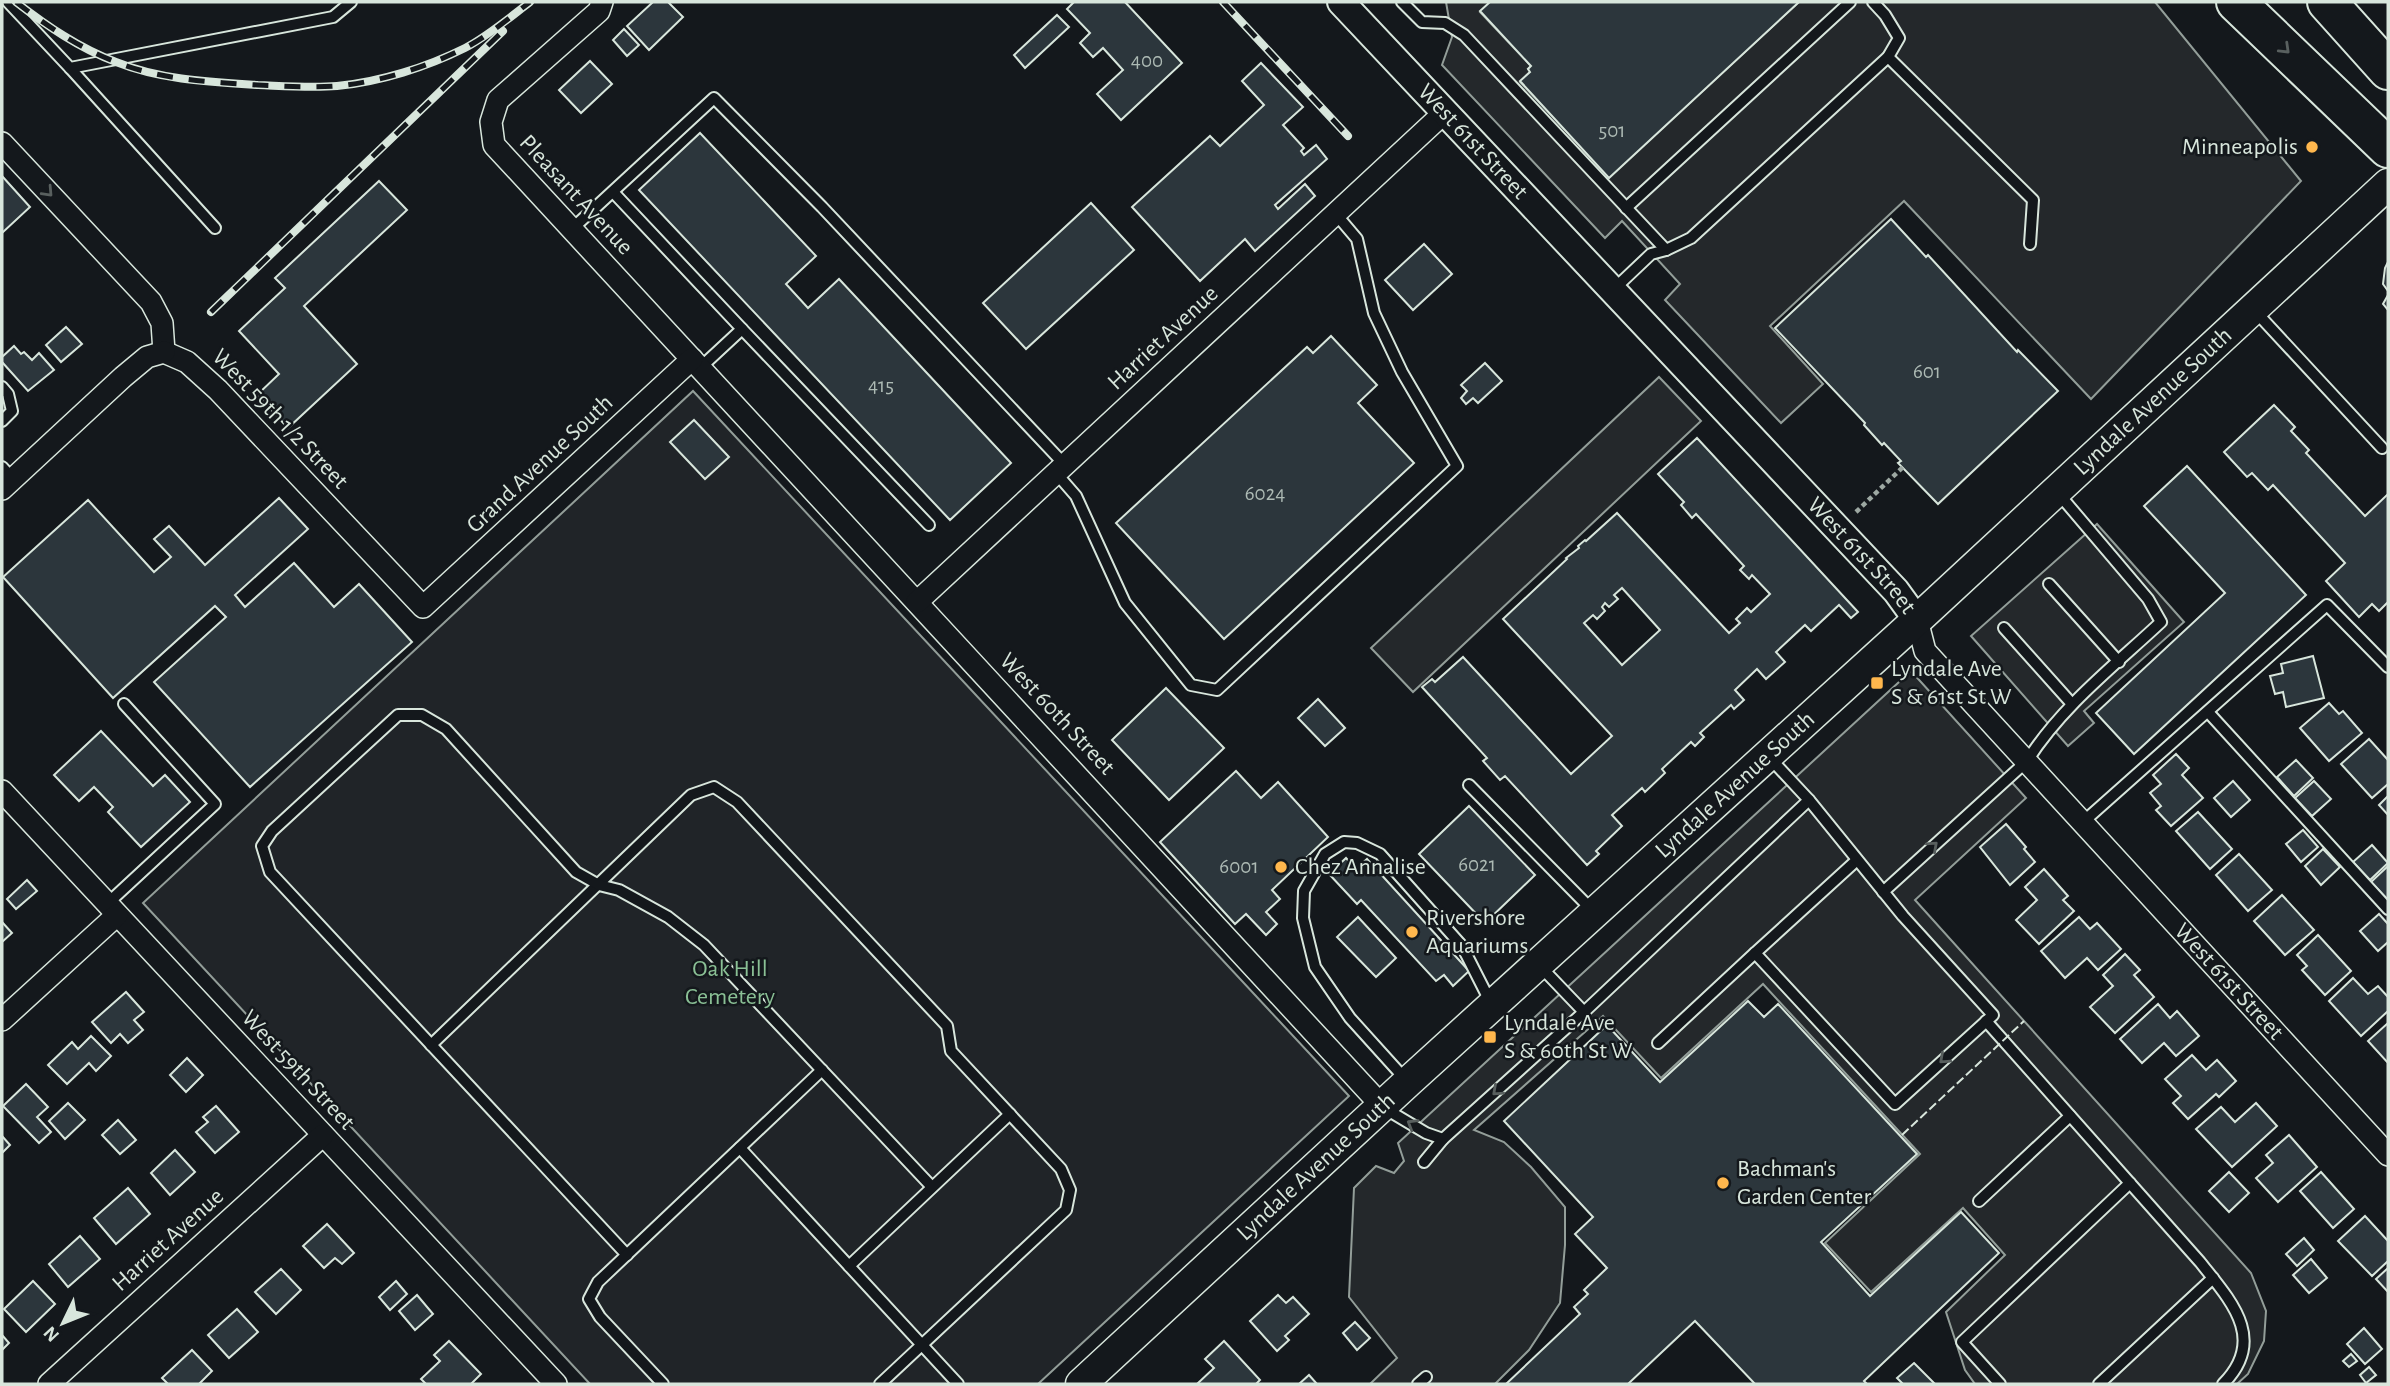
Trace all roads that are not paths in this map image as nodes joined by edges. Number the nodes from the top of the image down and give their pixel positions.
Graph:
1 (8, 2) edge
2 (351, 2) edge
3 (602, 2) edge
4 (1341, 2) edge
5 (1402, 2) edge
6 (1850, 2) edge
7 (1873, 2) edge
8 (2236, 2) edge
9 (2326, 2) edge
10 (1888, 57) junction
11 (2386, 67) edge
12 (69, 68) junction
13 (1445, 112) junction
14 (2, 143) edge
15 (2388, 148) edge
16 (2388, 184) edge
17 (613, 192) junction
18 (1626, 208) junction
19 (1335, 213) junction
20 (215, 228) dead end
21 (572, 229) junction
22 (2030, 244) dead end
23 (1665, 250) junction
24 (1613, 290) junction
25 (2253, 309) junction
26 (742, 329) junction
27 (164, 352) junction
28 (696, 364) junction
29 (2, 387) edge
30 (2, 421) edge
31 (2382, 448) dead end
32 (1060, 469) junction
33 (5, 478) edge
34 (2056, 491) junction
35 (929, 525) dead end
36 (2049, 584) dead end
37 (917, 602) junction
38 (423, 607) joint
39 (1917, 620) junction
40 (2004, 628) dead end
41 (2119, 662) junction
42 (2388, 667) edge
43 (124, 704) dead end
44 (2072, 704) junction
45 (2208, 712) junction
46 (1768, 756) junction
47 (2027, 761) junction
48 (1469, 785) dead end
49 (2, 791) edge
50 (1809, 800) junction
51 (2082, 823) junction
52 (1857, 860) junction
53 (599, 885) junction
54 (1883, 892) junction
55 (112, 909) junction
56 (2388, 909) edge
57 (1595, 913) junction
58 (1755, 953) junction
59 (1538, 964) junction
60 (1492, 1006) junction
61 (1584, 1012) junction
62 (1989, 1018) junction
63 (2, 1020) edge
64 (1658, 1043) dead end
65 (431, 1045) junction
66 (822, 1070) junction
67 (1408, 1082) junction
68 (1382, 1106) junction
69 (1010, 1114) junction
70 (2070, 1116) junction
71 (323, 1135) junction
72 (1443, 1139) junction
73 (740, 1148) junction
74 (2388, 1155) edge
75 (1424, 1161) dead end
76 (2130, 1183) junction
77 (932, 1187) junction
78 (1979, 1201) dead end
79 (627, 1255) junction
80 (849, 1266) junction
81 (2213, 1278) junction
82 (922, 1346) junction
83 (50, 1384) edge
84 (556, 1384) edge
85 (663, 1384) edge
86 (880, 1384) edge
87 (958, 1384) edge
88 (1080, 1384) edge
89 (2000, 1384) edge
90 (2099, 1384) edge
91 (2223, 1384) edge

1 - 12 lane
2 - 12 lane
3 - 21 street, Pleasant Avenue
4 - 13 street, West 61st Street
5 - 18 lane
6 - 18 lane
7 - 10 lane
8 -> 15 highway
9 - 11 highway
10 - 22 lane
10 - 23 lane
12 - 20 lane
13 - 19 street, Harriet Avenue
13 - 24 street, West 61st Street
14 -> 27 street
16 - 25 main road, Lyndale Avenue South
17 - 21 lane
17 - 26 lane
17 - 32 lane
18 - 23 lane
19 - 32 street, Harriet Avenue
19 - 32 lane
21 - 28 street, Pleasant Avenue
23 - 24 lane
24 - 39 street, West 61st Street
25 - 31 lane
25 - 34 main road, Lyndale Avenue South
26 - 28 lane
26 - 35 lane
27 - 33 street
27 - 38 street, West 59th 1/2 Street
28 - 37 street, West 60th Street
28 - 38 street, Grand Avenue South
29 - 30 lane
32 - 37 street, Harriet Avenue
34 - 39 main road, Lyndale Avenue South
34 - 41 lane
36 - 41 lane
37 - 68 street, West 60th Street
39 - 46 main road, Lyndale Avenue South
39 - 47 street, West 61st Street
40 - 44 lane
41 - 44 lane
42 - 45 lane
43 - 55 lane
44 - 47 lane
45 - 51 lane
45 - 56 lane
46 - 50 lane
46 - 57 main road, Lyndale Avenue South
47 - 51 street, West 61st Street
54 -> 47 lane
48 - 57 lane
49 - 55 street, West 59th Street
50 - 52 lane
50 - 61 lane
51 - 74 street, West 61st Street
52 - 54 lane
52 - 58 lane
53 - 65 lane
53 - 65 lane
53 - 66 lane
53 - 69 lane
54 - 62 lane
55 - 63 street
55 - 71 street, West 59th Street
57 - 59 main road, Lyndale Avenue South
62 -> 58 lane
58 - 64 lane
59 - 60 main road, Lyndale Avenue South
59 - 61 lane
60 - 67 main road, Lyndale Avenue South
60 - 67 lane
61 -> 72 lane
62 - 70 lane
65 - 79 lane
66 - 73 lane
66 - 77 lane
67 - 68 main road, Lyndale Avenue South
72 -> 68 lane
68 - 88 main road, Lyndale Avenue South
69 - 77 lane
69 - 82 lane
70 - 76 lane
70 - 78 lane
71 - 83 street, Harriet Avenue
71 - 84 street, West 59th Street
72 - 75 lane
73 - 79 lane
73 - 80 lane
76 - 81 lane
76 - 89 lane
77 - 80 lane
79 - 85 lane
80 - 82 lane
81 - 90 lane
81 - 91 lane
82 - 86 lane
82 - 87 lane

